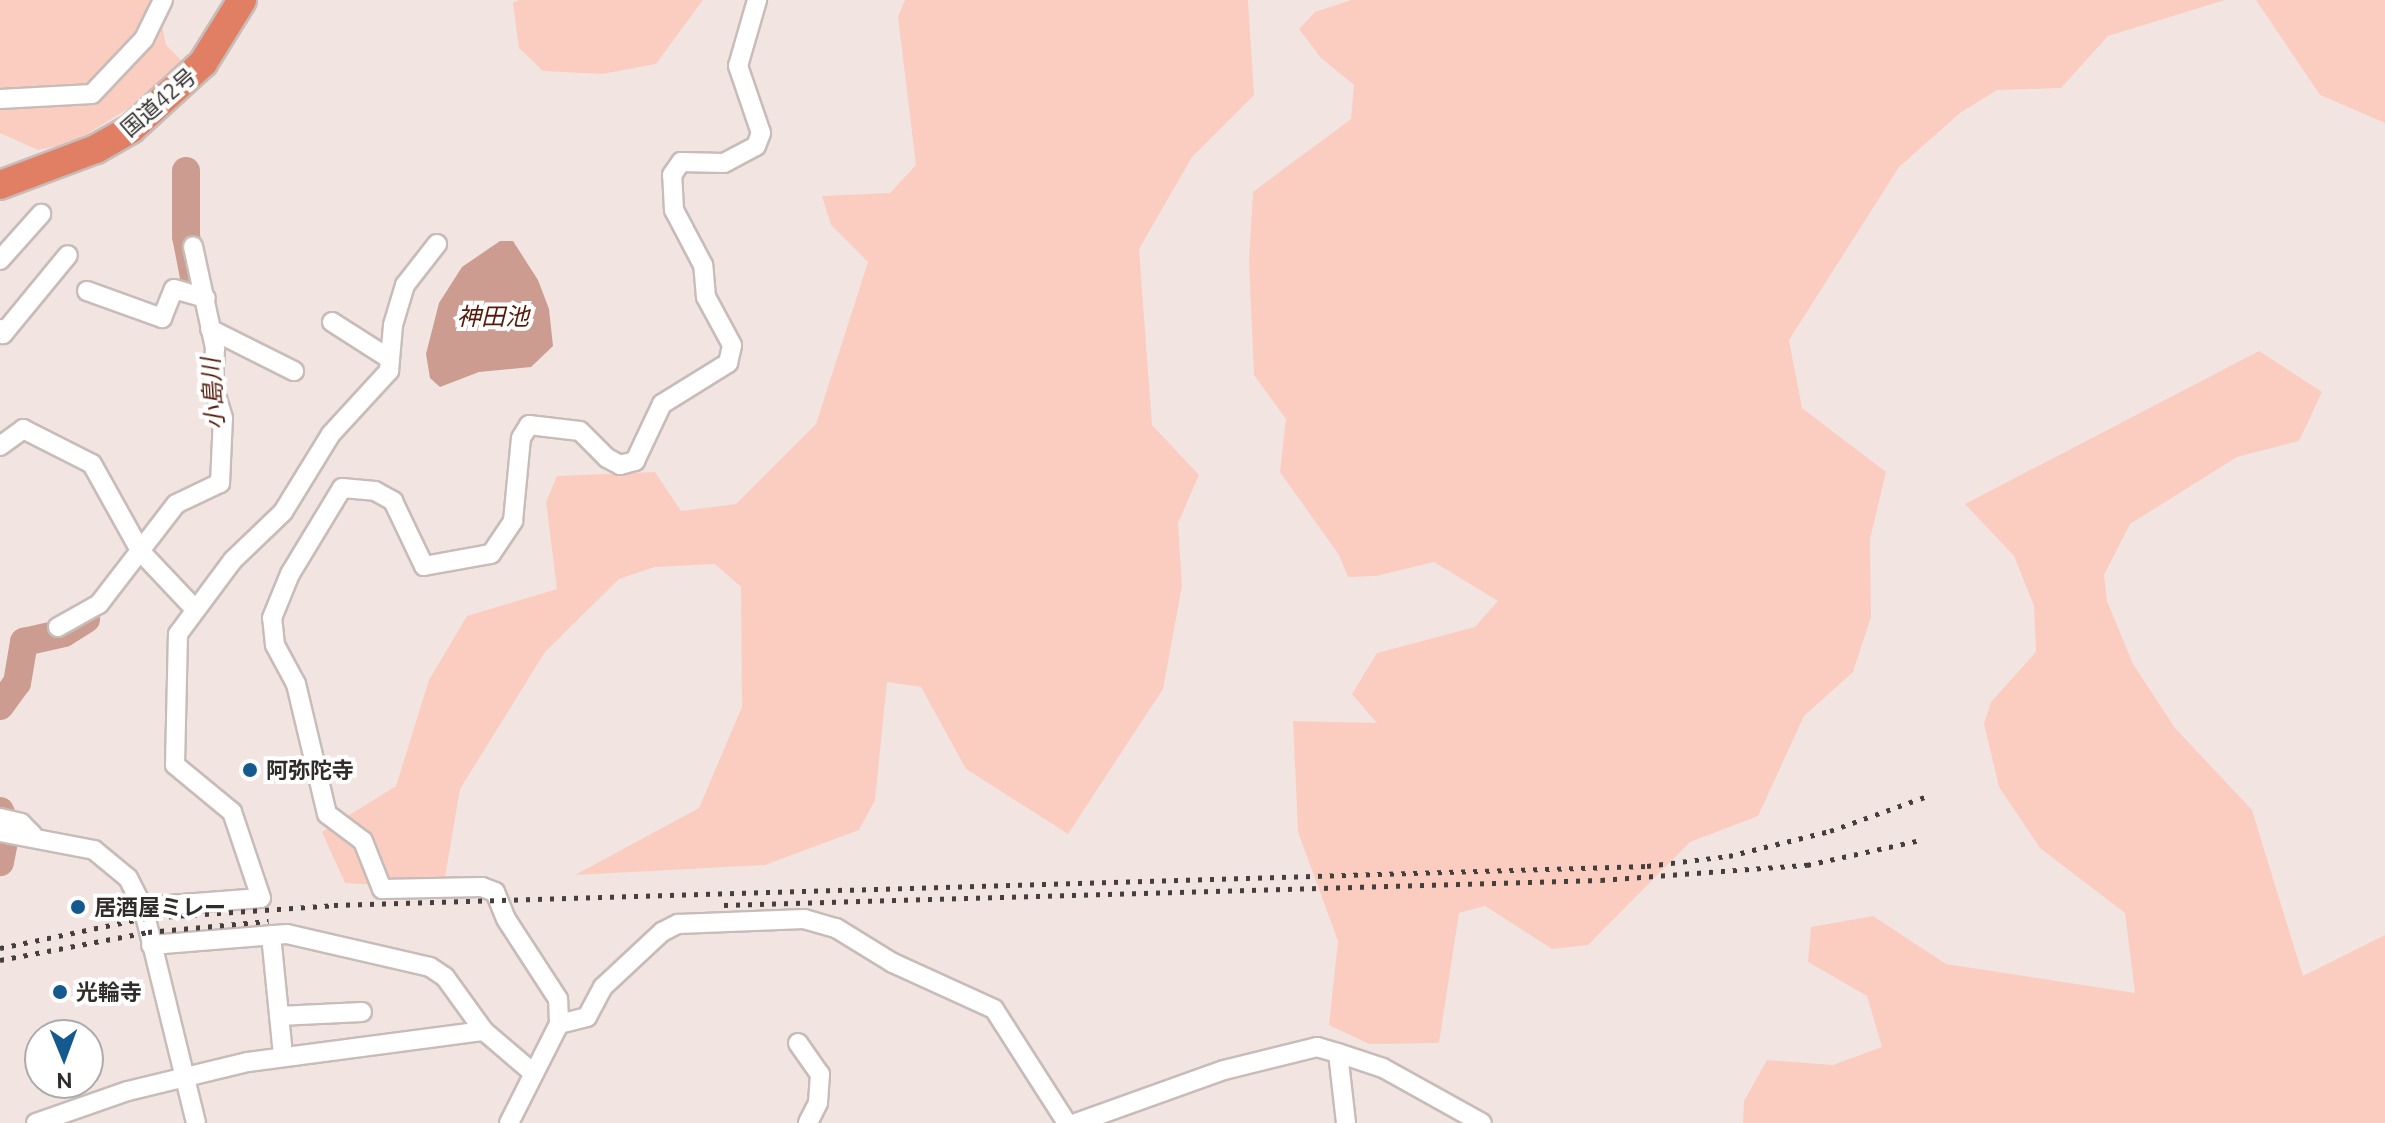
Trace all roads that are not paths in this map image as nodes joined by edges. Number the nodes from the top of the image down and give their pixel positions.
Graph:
1 (163, 0) edge
2 (242, 0) edge
3 (757, 0) edge
4 (0, 99) edge
5 (5, 188) edge
6 (41, 214) dead end
7 (437, 244) dead end
8 (193, 246) dead end
9 (68, 255) dead end
10 (0, 260) edge
11 (87, 291) dead end
12 (206, 298) junction
13 (332, 322) dead end
14 (0, 329) edge
15 (210, 329) junction
16 (390, 359) junction
17 (294, 371) dead end
18 (0, 446) edge
19 (141, 552) junction
20 (194, 608) junction
21 (58, 627) dead end
22 (0, 818) edge
23 (0, 832) edge
24 (34, 837) junction
25 (143, 907) junction
26 (271, 935) junction
27 (151, 945) junction
28 (362, 1012) dead end
29 (279, 1016) junction
30 (559, 1024) junction
31 (484, 1031) junction
32 (798, 1043) dead end
33 (1338, 1053) junction
34 (283, 1056) junction
35 (532, 1072) junction
36 (184, 1079) junction
37 (36, 1123) edge
38 (196, 1123) edge
39 (509, 1123) edge
40 (808, 1123) edge
41 (1067, 1123) edge
42 (1076, 1123) edge
43 (1346, 1123) edge
44 (1482, 1123) edge

1 - 4 street
2 - 5 highway, 国道42号
3 - 30 street
6 - 10 street
7 - 16 street
8 - 12 street
9 - 14 street
11 - 12 street
12 - 15 street
13 - 16 street
15 - 17 street
15 - 19 street
16 - 20 street
18 - 19 street
19 - 20 street
19 - 21 street
20 - 25 street
22 - 24 street
23 - 24 street
24 - 25 street
25 - 27 street
26 - 27 street
26 - 29 street
26 - 31 street
27 - 36 street
28 - 29 street
29 - 34 street
30 - 35 street
30 - 41 street
31 - 34 street
31 - 35 street
32 - 40 street
33 - 42 street
33 - 43 street
33 - 44 street
34 - 36 street
35 - 39 street
36 - 37 street
36 - 38 street

